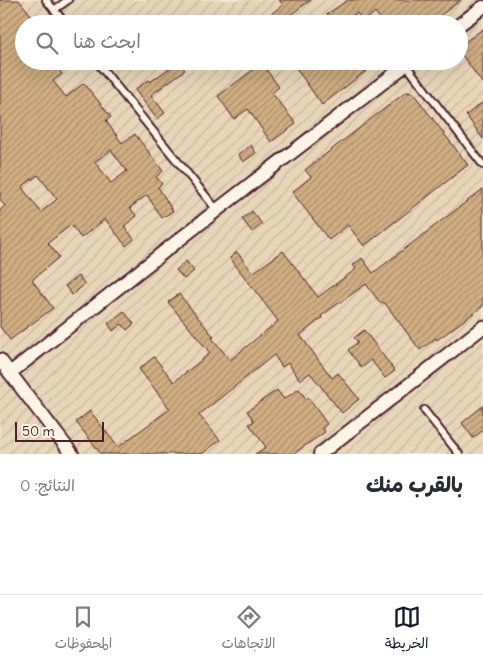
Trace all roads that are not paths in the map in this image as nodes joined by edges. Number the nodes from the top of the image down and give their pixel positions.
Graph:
1 (46, 0) edge
2 (68, 0) edge
3 (483, 7) edge
4 (54, 10) junction
5 (58, 15) edge
6 (468, 18) edge
7 (103, 70) edge
8 (399, 70) edge
9 (413, 70) edge
10 (483, 165) edge
11 (217, 210) junction
12 (483, 327) edge
13 (0, 360) edge
14 (10, 373) junction
15 (424, 410) dead end
16 (72, 454) edge
17 (320, 454) edge
18 (459, 454) edge

1 - 4 lane
2 - 4 lane
3 - 6 street
4 - 5 lane
7 - 11 lane
8 - 11 street
9 - 10 lane
11 - 14 street
12 - 17 street
13 - 14 street
14 - 16 street
15 - 18 lane

